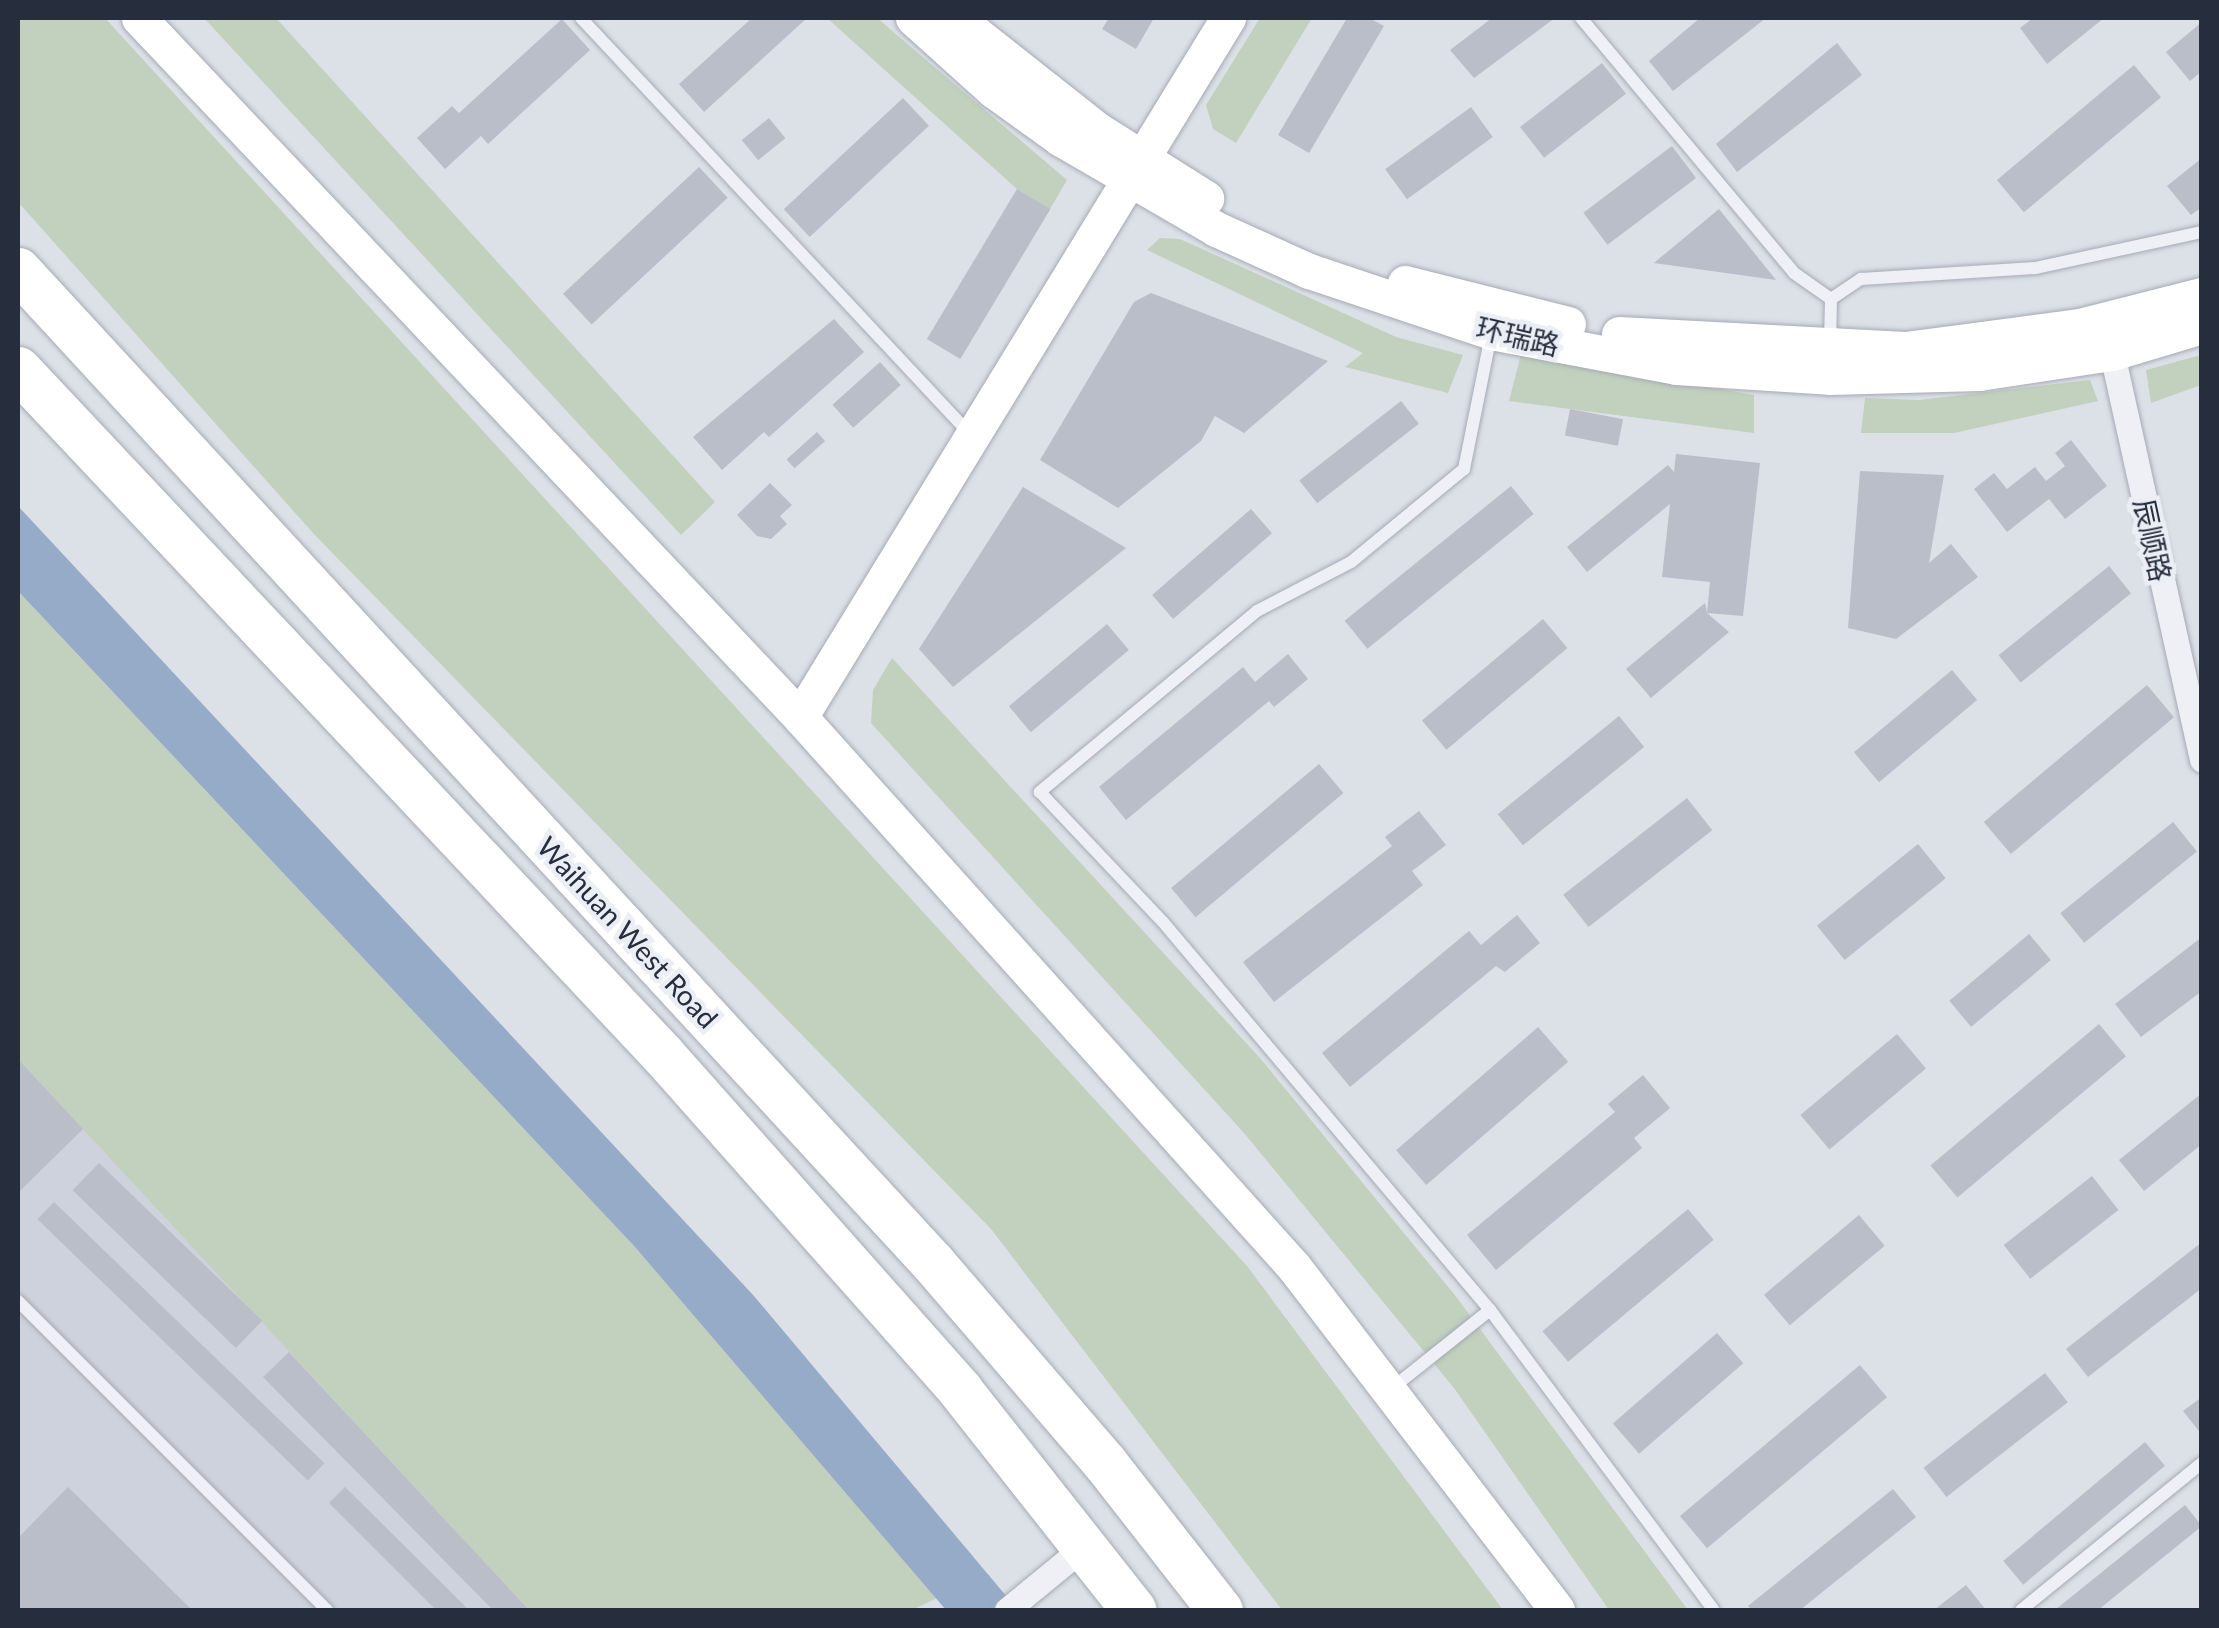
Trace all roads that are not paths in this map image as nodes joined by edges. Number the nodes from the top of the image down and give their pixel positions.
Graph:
1 (138, 18) edge
2 (581, 18) edge
3 (913, 18) edge
4 (956, 18) edge
5 (1228, 18) edge
6 (1581, 18) edge
7 (1138, 170) junction
8 (2202, 232) edge
9 (18, 270) edge
10 (2202, 295) edge
11 (1831, 299) junction
12 (2202, 326) edge
13 (1491, 332) junction
14 (2108, 337) junction
15 (1830, 363) junction
16 (18, 369) edge
17 (972, 436) junction
18 (800, 717) junction
19 (2202, 760) edge
20 (18, 1301) edge
21 (1490, 1310) junction
22 (1390, 1390) junction
23 (2202, 1463) edge
24 (1086, 1545) junction
25 (327, 1610) edge
26 (1007, 1610) edge
27 (1134, 1610) edge
28 (1220, 1610) edge
29 (1556, 1610) edge
30 (1714, 1610) edge
31 (2021, 1610) edge

1 - 18 street
2 - 17 lane
3 - 7 street, 环瑞路
4 - 7 street, 环瑞路
5 - 7 street
6 - 11 lane
7 - 13 street, 环瑞路
7 - 15 street, 环瑞路
7 - 17 street
8 - 11 lane
9 - 28 highway, Waihuan West Road
10 - 14 street, 环瑞路
11 - 15 lane
12 - 14 street, 环瑞路
13 - 15 street, 环瑞路
13 - 21 lane
14 - 15 street, 环瑞路
14 - 19 street, 辰顺路
16 - 24 highway
17 - 18 street
18 - 22 street
20 - 25 lane
21 - 22 lane
21 - 30 lane
22 - 29 street
23 - 31 lane
24 - 26 street
24 - 27 highway

